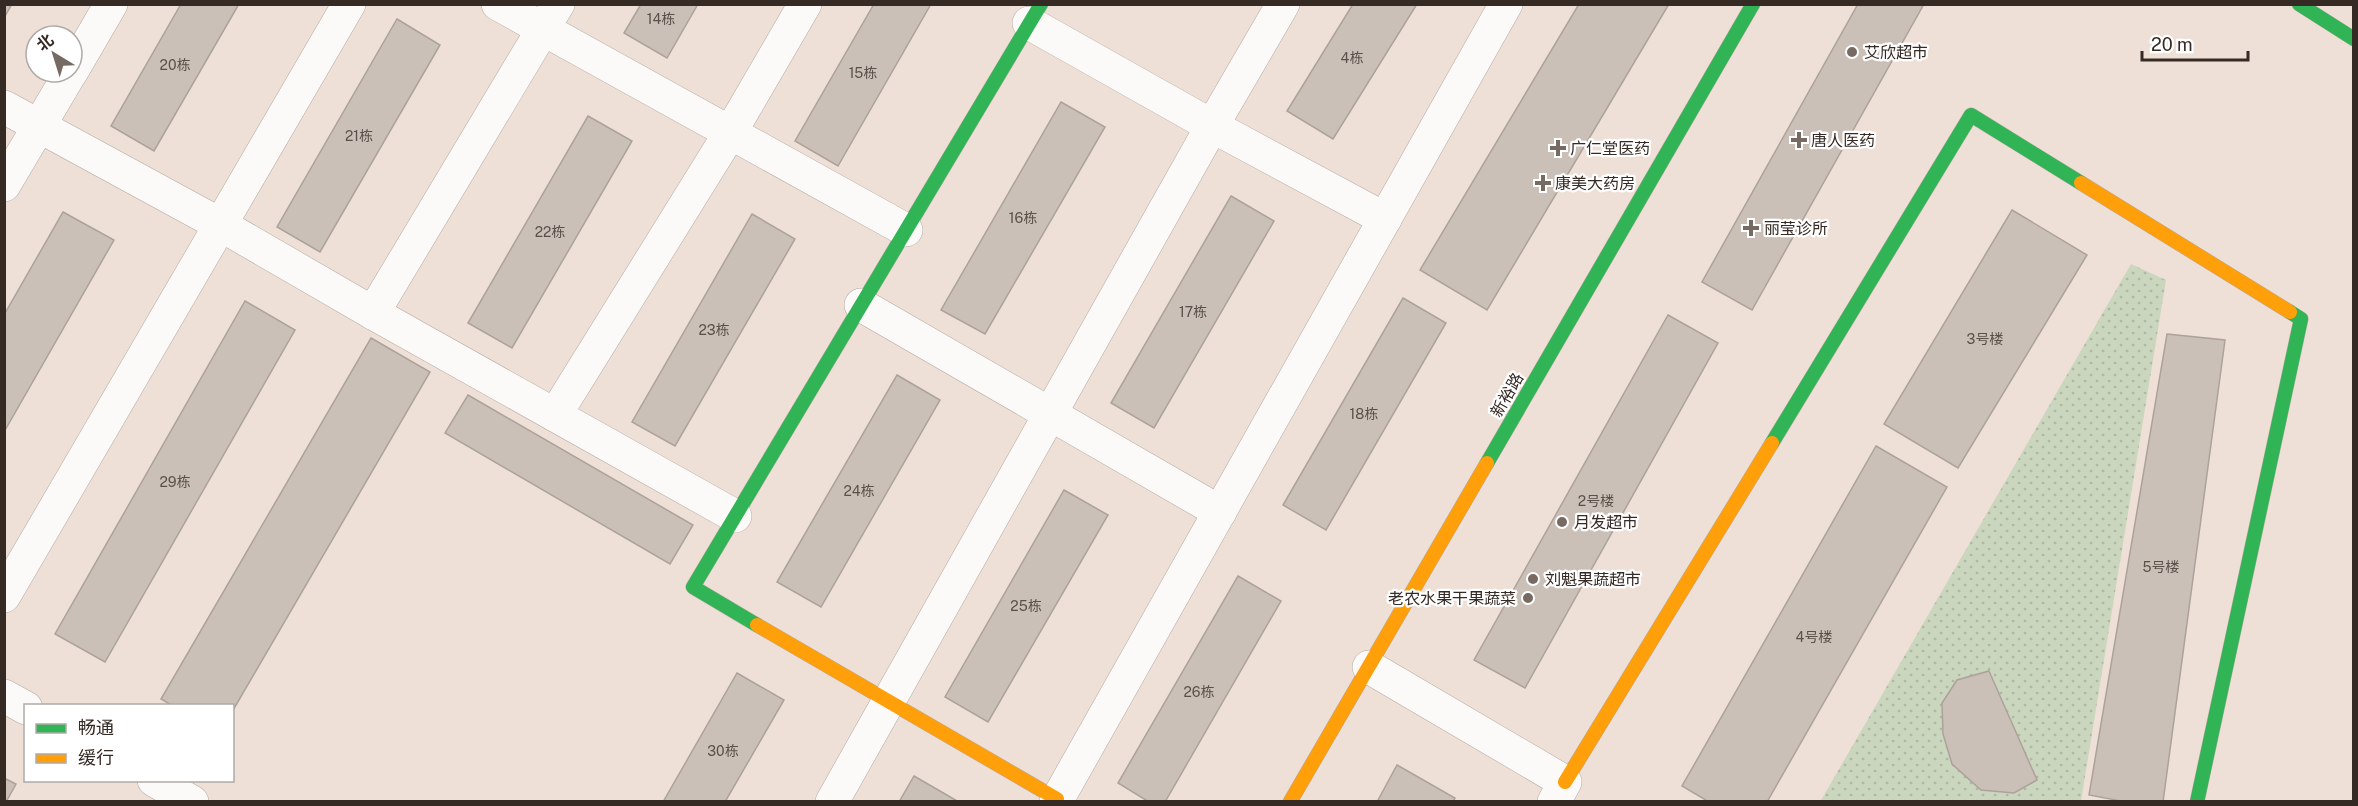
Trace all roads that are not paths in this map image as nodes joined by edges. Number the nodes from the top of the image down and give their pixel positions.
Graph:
1 (111, 4) edge
2 (350, 4) edge
3 (498, 4) edge
4 (805, 4) edge
5 (1283, 4) edge
6 (1506, 4) edge
7 (1753, 4) edge
8 (2299, 4) edge
9 (1035, 14) edge
10 (550, 17) edge
11 (2354, 39) edge
12 (84, 51) edge
13 (65, 84) edge
14 (4, 106) edge
15 (39, 126) junction
16 (1212, 126) junction
17 (730, 133) junction
18 (4, 185) edge
19 (1385, 219) junction
20 (221, 225) junction
21 (906, 230) junction
22 (861, 305) junction
23 (374, 313) junction
24 (1050, 414) junction
25 (555, 415) junction
26 (1220, 512) junction
27 (735, 516) junction
28 (4, 596) edge
29 (1369, 667) junction
30 (4, 696) edge
31 (888, 702) junction
32 (24, 707) edge
33 (158, 782) edge
34 (1560, 792) edge
35 (1057, 800) edge
36 (192, 801) edge
37 (832, 801) edge
38 (1290, 801) edge
39 (2197, 801) edge

1 - 12 street
2 - 20 street
3 - 10 street
4 - 17 street
5 - 16 street
6 - 19 street
7 - 29 street, 新裕路
8 - 11 street
9 - 16 street
9 - 21 street
10 - 17 street
10 - 23 street
13 - 15 street
14 - 15 street
15 - 18 street
15 - 20 street
16 - 19 street
16 - 24 street
17 - 21 street
17 - 25 street
19 - 26 street
20 - 23 street
20 - 28 street
21 - 22 street
22 - 24 street
22 - 27 street
23 - 25 street
24 - 26 street
24 - 31 street
25 - 27 street
26 - 35 street
27 - 31 street
29 - 34 street
29 - 38 street, 新裕路
30 - 32 street
31 - 35 street
31 - 37 street
33 - 36 street
34 - 39 street

